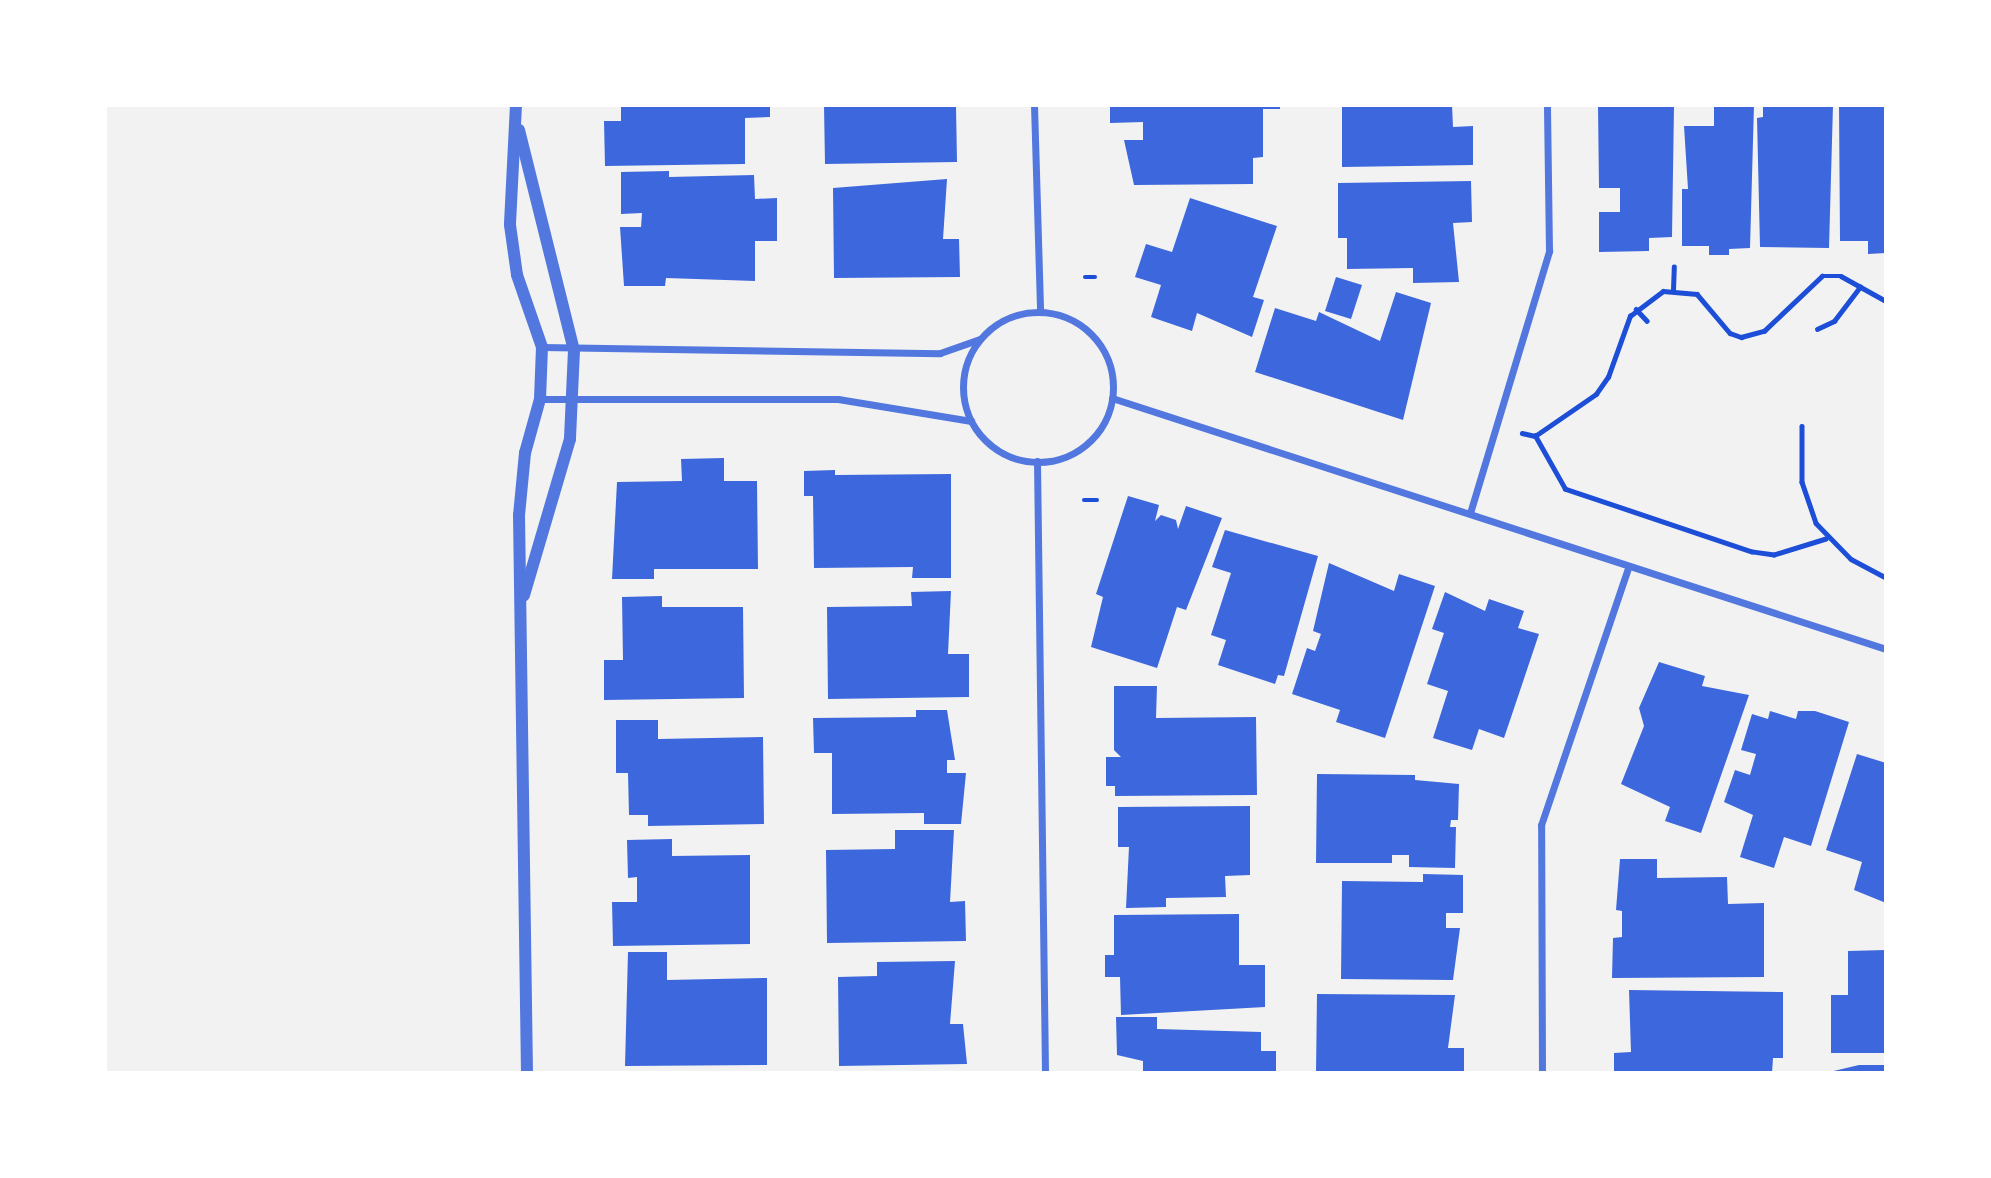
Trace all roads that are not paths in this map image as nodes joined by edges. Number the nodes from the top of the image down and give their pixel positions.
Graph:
1 (1034, 105) edge
2 (1547, 105) edge
3 (516, 111) edge
4 (1040, 312) junction
5 (981, 339) junction
6 (542, 347) junction
7 (574, 350) junction
8 (1112, 398) junction
9 (540, 399) junction
10 (573, 401) junction
11 (971, 422) junction
12 (1037, 461) junction
13 (1470, 513) junction
14 (1628, 568) junction
15 (521, 605) junction
16 (1886, 649) edge
17 (527, 1073) edge
18 (1045, 1073) edge
19 (1542, 1073) edge

1 - 4 street
2 - 13 street
3 - 6 street
3 - 7 street
4 - 5 street
4 - 8 street
5 - 7 street
5 - 11 street
6 - 7 street
6 - 9 street
7 - 10 street
8 - 12 street
8 - 13 street
9 - 10 street
9 - 15 street
10 - 11 street
10 - 15 street
11 - 12 street
12 - 18 street
13 - 14 street
14 - 16 street
14 - 19 street
15 - 17 street

